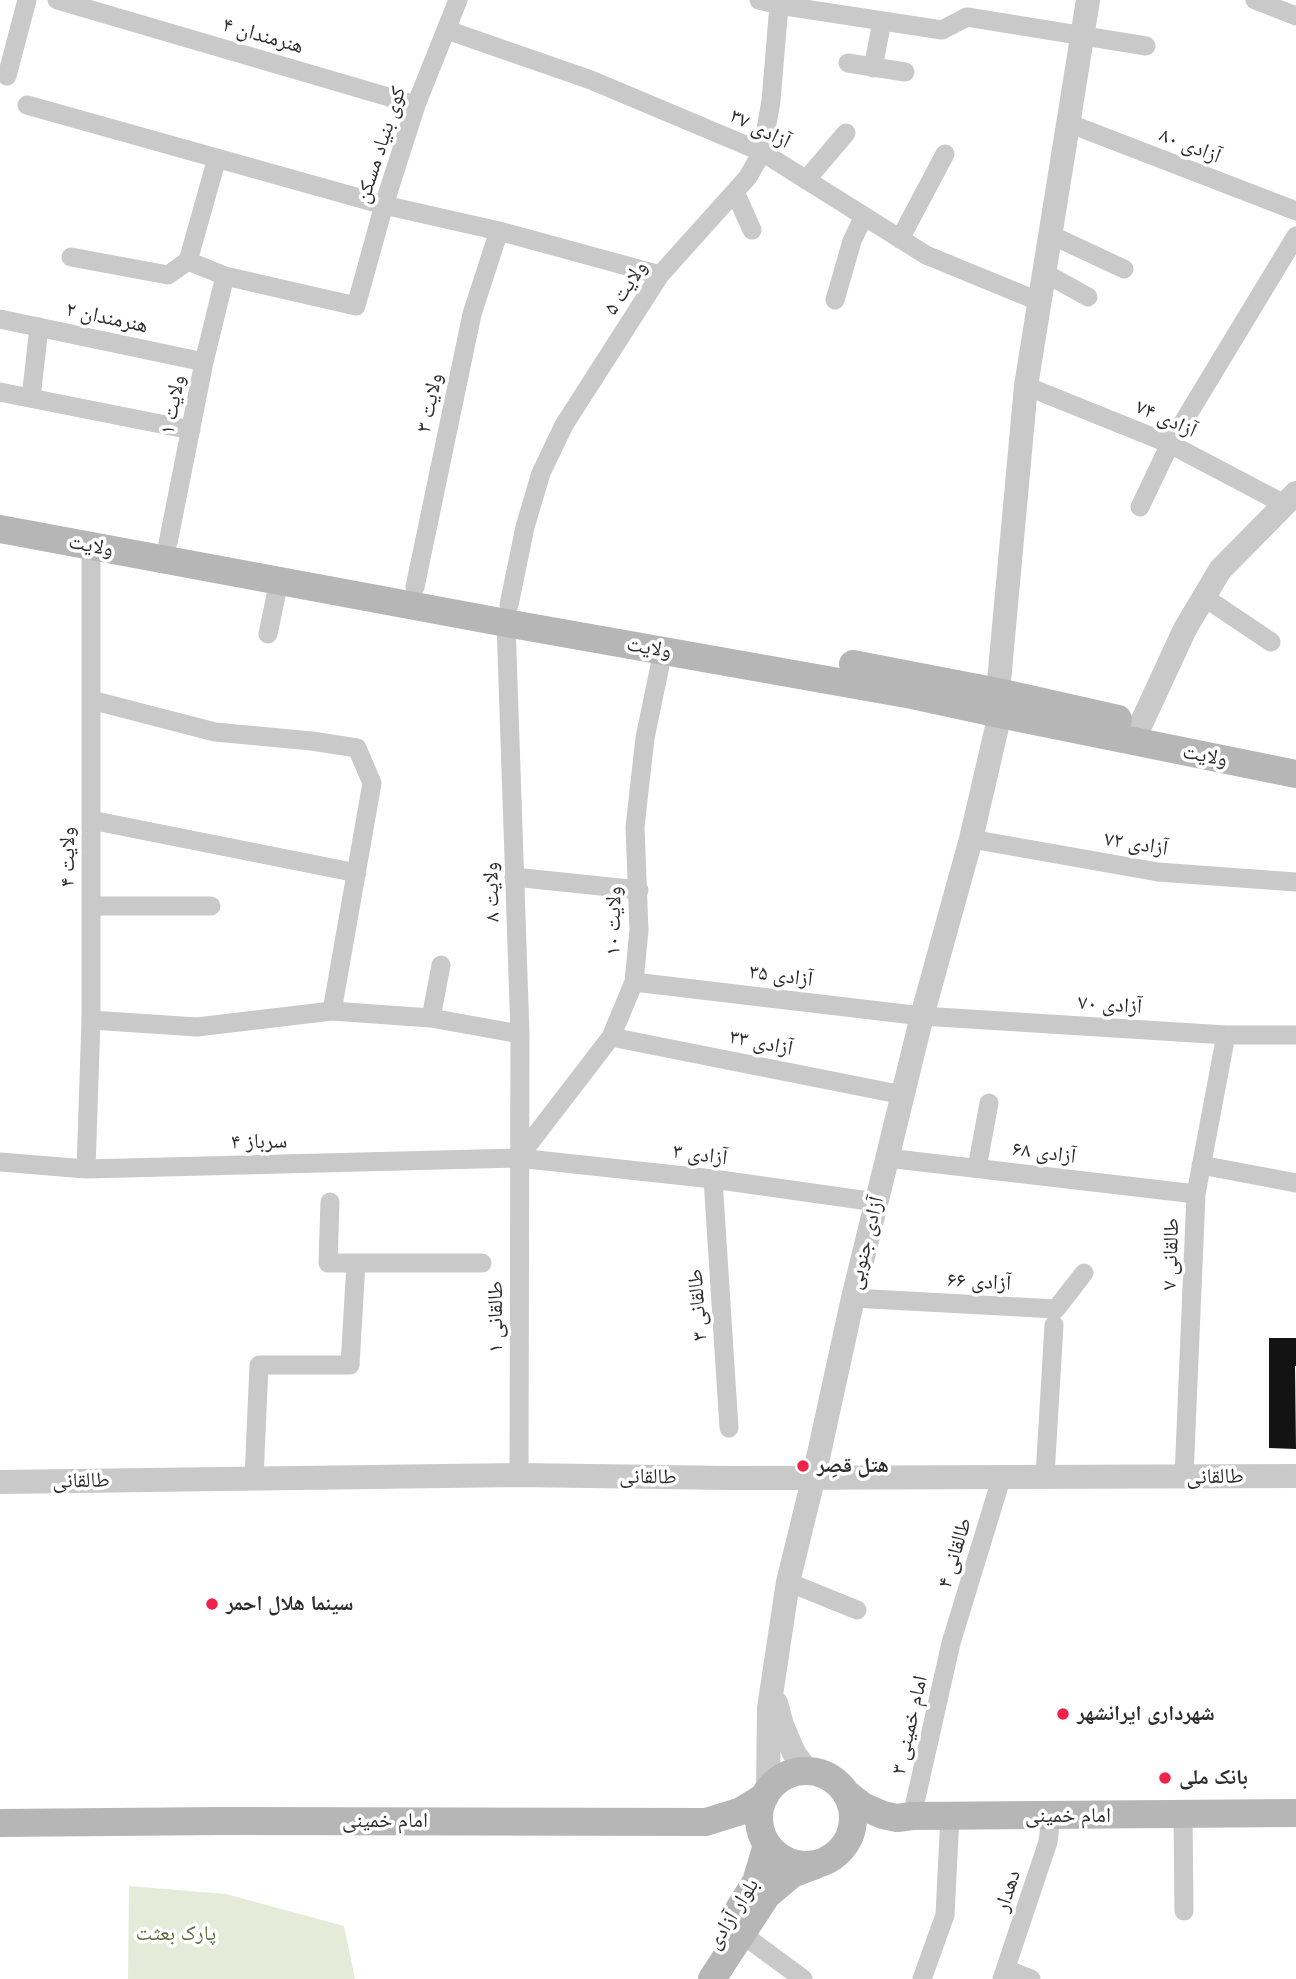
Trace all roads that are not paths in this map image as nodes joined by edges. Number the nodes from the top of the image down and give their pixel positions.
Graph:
1 (27, 0) edge
2 (57, 0) edge
3 (458, 0) edge
4 (1088, 0) edge
5 (1255, 0) edge
6 (767, 2) edge
7 (1296, 16) edge
8 (882, 21) junction
9 (447, 30) junction
10 (1083, 35) junction
11 (1146, 46) dead end
12 (848, 64) dead end
13 (873, 68) junction
14 (905, 72) dead end
15 (7, 76) dead end
16 (27, 105) dead end
17 (416, 105) junction
18 (1068, 123) junction
19 (846, 132) dead end
20 (762, 152) junction
21 (946, 154) dead end
22 (217, 158) junction
23 (806, 180) junction
24 (735, 192) junction
25 (384, 205) junction
26 (1295, 207) edge
27 (864, 216) junction
28 (752, 230) dead end
29 (499, 231) junction
30 (1049, 234) junction
31 (1296, 236) edge
32 (900, 239) junction
33 (71, 257) dead end
34 (188, 261) junction
35 (1124, 269) dead end
36 (1043, 272) junction
37 (660, 275) junction
38 (225, 276) junction
39 (1088, 297) dead end
40 (835, 300) dead end
41 (1038, 301) junction
42 (0, 319) edge
43 (39, 327) junction
44 (204, 362) junction
45 (1026, 386) junction
46 (0, 392) edge
47 (31, 398) junction
48 (191, 430) junction
49 (1170, 444) junction
50 (1290, 498) edge
51 (1140, 507) dead end
52 (0, 512) edge
53 (0, 529) edge
54 (168, 543) junction
55 (91, 546) junction
56 (279, 581) junction
57 (415, 587) junction
58 (1204, 597) junction
59 (507, 614) junction
60 (268, 634) dead end
61 (1270, 642) dead end
62 (663, 651) junction
63 (91, 700) junction
64 (999, 703) junction
65 (1141, 724) junction
66 (1296, 754) edge
67 (1296, 774) edge
68 (91, 820) junction
69 (971, 839) junction
70 (357, 873) junction
71 (514, 877) junction
72 (1296, 882) edge
73 (639, 890) junction
74 (91, 906) junction
75 (211, 906) dead end
76 (440, 965) dead end
77 (634, 982) junction
78 (332, 1011) junction
79 (922, 1016) junction
80 (431, 1017) junction
81 (91, 1020) junction
82 (520, 1034) junction
83 (1226, 1035) junction
84 (1296, 1035) edge
85 (611, 1037) junction
86 (903, 1095) junction
87 (989, 1103) dead end
88 (518, 1158) junction
89 (887, 1158) junction
90 (0, 1162) edge
91 (1201, 1165) junction
92 (977, 1168) junction
93 (86, 1169) junction
94 (713, 1178) junction
95 (1296, 1183) edge
96 (1196, 1194) junction
97 (330, 1202) dead end
98 (876, 1202) junction
99 (356, 1263) junction
100 (482, 1263) dead end
101 (1084, 1273) dead end
102 (853, 1298) junction
103 (1054, 1325) dead end
104 (729, 1428) dead end
105 (519, 1475) junction
106 (814, 1476) junction
107 (1002, 1476) junction
108 (1045, 1476) junction
109 (1296, 1476) edge
110 (1184, 1477) junction
111 (254, 1479) junction
112 (0, 1482) edge
113 (788, 1581) junction
114 (857, 1611) dead end
115 (951, 1643) joint
116 (772, 1688) junction
117 (807, 1771) junction
118 (766, 1793) junction
119 (846, 1793) junction
120 (1296, 1813) edge
121 (1183, 1815) junction
122 (950, 1816) junction
123 (1051, 1816) junction
124 (905, 1817) junction
125 (706, 1822) junction
126 (0, 1823) edge
127 (764, 1839) junction
128 (835, 1856) junction
129 (1184, 1911) dead end
130 (742, 1934) junction
131 (1004, 1974) edge
132 (691, 1979) edge
133 (712, 1979) edge
134 (803, 1979) edge
135 (922, 1979) edge
136 (1031, 1979) edge

1 - 15 street
2 - 17 street, هنرمندان ۴
3 - 9 street, کوی بنیاد مسکن
4 - 10 street, آزادی جنوبی
5 - 7 street
6 - 8 street
6 - 20 street, ولایت ۵
8 - 10 street
8 - 13 street
9 - 17 street, کوی بنیاد مسکن
9 - 20 street, آزادی ۳۷
10 - 11 street
10 - 18 street, آزادی جنوبی
12 - 13 street
13 - 14 street
16 - 22 street
17 - 25 street, کوی بنیاد مسکن
18 - 26 street, آزادی ۸۰
18 - 30 street, آزادی جنوبی
19 - 23 street
20 - 23 street, آزادی ۳۷
20 - 24 street, ولایت ۵
21 - 32 street
22 - 25 street
22 - 34 street
23 - 27 street, آزادی ۳۷
24 - 28 street
24 - 37 street, ولایت ۵
25 - 29 street
25 - 38 street, کوی بنیاد مسکن
27 - 32 street, آزادی ۳۷
27 - 40 street
29 - 37 street
29 - 57 street, ولایت ۳
30 - 35 street
30 - 36 street, آزادی جنوبی
31 - 49 street
32 - 41 street, آزادی ۳۷
33 - 34 street
34 - 38 street
36 - 39 street
36 - 41 street, آزادی جنوبی
37 - 59 street, ولایت ۵
38 - 44 street, ولایت ۱
41 - 45 street, آزادی جنوبی
42 - 43 street, هنرمندان ۲
43 - 44 street, هنرمندان ۲
43 - 47 street
44 - 48 street, ولایت ۱
45 - 49 street, آزادی ۷۴
45 - 64 street, آزادی جنوبی
46 - 47 street
47 - 48 street
48 - 54 street, ولایت ۱
49 - 50 street, آزادی ۷۴
49 - 51 street
50 - 58 street
52 - 54 main road, ولایت
53 - 55 main road, ولایت
54 - 57 main road, ولایت
55 - 56 main road, ولایت
55 - 63 street, ولایت ۴
56 - 59 main road, ولایت
56 - 60 street
57 - 59 main road, ولایت
58 - 61 street
58 - 65 street
59 - 62 main road, ولایت
59 - 64 main road, ولایت
59 - 71 street, ولایت ۸
62 - 64 main road, ولایت
62 - 73 street, ولایت ۱۰
63 - 68 street, ولایت ۴
63 - 70 street
64 - 65 main road, ولایت
64 - 67 main road, ولایت
64 - 69 street, آزادی جنوبی
65 - 66 main road, ولایت
68 - 70 street
68 - 74 street, ولایت ۴
69 - 72 street, آزادی ۷۲
69 - 79 street, آزادی جنوبی
70 - 78 street
71 - 73 street
71 - 82 street, ولایت ۸
73 - 77 street, ولایت ۱۰
74 - 75 street
74 - 81 street, ولایت ۴
76 - 80 street
77 - 79 street, آزادی ۳۵
77 - 85 street, ولایت ۱۰
78 - 80 street
78 - 81 street
79 - 83 street, آزادی ۷۰
79 - 86 street, آزادی جنوبی
80 - 82 street
81 - 93 street, ولایت ۴
82 - 88 street, ولایت ۸
83 - 84 street, آزادی ۷۰
83 - 91 street, طالقانی ۷
85 - 86 street, آزادی ۳۳
85 - 88 street, ولایت ۱۰
86 - 89 street, آزادی جنوبی
87 - 92 street
88 - 93 street, سرباز ۴
88 - 94 street, آزادی ۳
88 - 105 street, طالقانی ۱
89 - 92 street, آزادی ۶۸
89 - 98 street, آزادی جنوبی
90 - 93 street, سرباز ۴
91 - 95 street
91 - 96 street, طالقانی ۷
92 - 96 street, آزادی ۶۸
94 - 98 street, آزادی ۳
94 - 104 street, طالقانی ۳
96 - 110 street, طالقانی ۷
97 - 99 street
98 - 102 street, آزادی جنوبی
99 - 100 street
99 - 111 street
101 - 102 street, آزادی ۶۶
102 - 106 street, آزادی جنوبی
103 - 108 street
105 - 106 street, طالقانی
105 - 111 street, طالقانی
106 - 107 street, طالقانی
106 - 113 street, آزادی جنوبی
107 - 108 street, طالقانی
107 - 115 street, طالقانی ۴
108 - 110 street, طالقانی
109 - 110 street, طالقانی
111 - 112 street, طالقانی
113 - 114 street
113 - 116 street, آزادی جنوبی
115 - 124 street, امام خمینی ۳
116 - 117 street, آزادی جنوبی
116 - 118 street
117 - 118 main road
117 - 119 main road
118 - 125 main road, امام خمینی
118 - 127 main road
119 - 124 main road, امام خمینی
119 - 128 main road
120 - 121 main road, امام خمینی
121 - 123 main road, امام خمینی
121 - 129 street
122 - 123 main road, امام خمینی
122 - 124 main road, امام خمینی
122 - 135 street
123 - 131 street, دهدار
124 - 128 main road, بلوار آزادی
125 - 126 main road, امام خمینی
125 - 127 main road
127 - 128 main road
127 - 132 main road, بلوار آزادی
128 - 130 main road, بلوار آزادی
130 - 133 main road, بلوار آزادی
130 - 134 street
131 - 136 street

